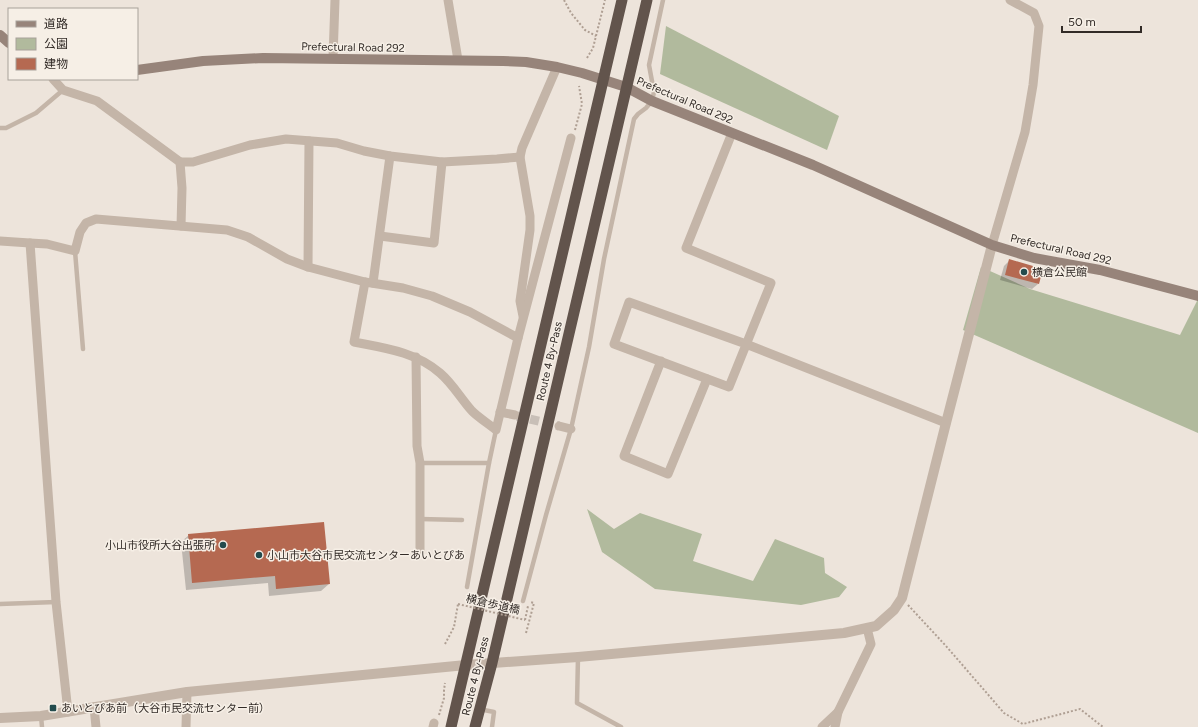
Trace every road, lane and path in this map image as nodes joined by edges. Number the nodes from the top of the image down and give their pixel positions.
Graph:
1 (335, 0) edge
2 (448, 0) edge
3 (564, 0) edge
4 (605, 0) edge
5 (622, 0) edge
6 (647, 0) edge
7 (663, 0) edge
8 (1010, 0) edge
9 (0, 35) edge
10 (596, 36) junction
11 (8, 42) edge
12 (333, 58) junction
13 (587, 58) dead end
14 (458, 60) junction
15 (557, 67) junction
16 (138, 70) edge
17 (603, 79) junction
18 (54, 80) edge
19 (579, 86) dead end
20 (626, 87) junction
21 (63, 90) junction
22 (652, 101) junction
23 (0, 128) edge
24 (732, 133) junction
25 (571, 138) joint
26 (309, 141) junction
27 (390, 156) junction
28 (520, 157) junction
29 (180, 162) junction
30 (442, 162) junction
31 (181, 226) junction
32 (380, 236) junction
33 (0, 241) edge
34 (30, 244) junction
35 (992, 245) junction
36 (75, 251) junction
37 (308, 267) junction
38 (369, 283) junction
39 (1198, 296) edge
40 (524, 318) junction
41 (518, 338) junction
42 (746, 344) junction
43 (83, 349) dead end
44 (416, 358) junction
45 (661, 362) junction
46 (707, 379) junction
47 (500, 412) junction
48 (515, 415) tunnel mouth
49 (946, 423) junction
50 (559, 426) tunnel mouth
51 (571, 429) junction
52 (496, 430) junction
53 (420, 463) junction
54 (489, 463) junction
55 (420, 519) junction
56 (462, 520) dead end
57 (420, 553) dead end
58 (467, 587) dead end
59 (902, 598) junction
60 (523, 601) dead end
61 (56, 602) junction
62 (0, 604) edge
63 (867, 628) junction
64 (526, 632) dead end
65 (445, 644) dead end
66 (578, 657) junction
67 (492, 663) junction
68 (466, 665) junction
69 (445, 683) dead end
70 (188, 692) junction
71 (94, 707) junction
72 (480, 709) junction
73 (68, 712) junction
74 (838, 712) junction
75 (41, 716) junction
76 (0, 718) edge
77 (433, 725) edge
78 (42, 727) edge
79 (96, 727) edge
80 (186, 727) edge
81 (451, 727) edge
82 (475, 727) edge
83 (492, 727) edge
84 (620, 727) edge
85 (822, 727) edge
86 (834, 727) edge
87 (1104, 727) edge

1 - 12 street
2 - 14 street
3 - 10 path
4 - 10 path
5 - 17 highway, Route 4 By-Pass
6 - 20 highway, Route 4 By-Pass
7 - 22 lane
8 - 35 street
9 - 11 main road
10 - 13 path
12 - 14 main road, Prefectural Road 292
12 - 16 main road, Prefectural Road 292
14 - 15 main road, Prefectural Road 292
15 - 17 main road, Prefectural Road 292
15 - 28 street
17 - 20 main road, Prefectural Road 292
17 - 68 highway, Route 4 By-Pass
18 - 21 street
19 - 25 path
20 - 22 main road, Prefectural Road 292
20 - 67 highway, Route 4 By-Pass
21 - 23 lane
21 - 29 street
22 - 24 main road, Prefectural Road 292
22 - 51 lane
24 - 35 main road, Prefectural Road 292
24 - 42 street
25 - 40 street
26 - 27 street
26 - 29 street
26 - 37 street
27 - 30 street
27 - 32 street
28 - 30 street
28 - 40 street
29 - 31 street
30 - 32 street
31 - 36 street
31 - 37 street
32 - 38 street
33 - 34 street
34 - 36 street
34 - 61 street
35 - 39 main road, Prefectural Road 292
35 - 49 street
36 - 43 lane
37 - 38 street
38 - 41 street
38 - 44 street
40 - 41 street
41 - 47 street
42 - 45 street
42 - 46 street
42 - 49 street
44 - 52 street
44 - 53 street
45 - 46 street
45 - 46 street
47 - 48 street
47 - 52 street
49 - 59 street
50 - 51 street
51 - 60 lane
52 - 54 lane
53 - 54 lane
53 - 55 street
54 - 58 lane
55 - 56 lane
55 - 57 street
59 - 63 street
59 - 87 path
61 - 62 lane
61 - 73 street
63 - 66 street
63 - 74 street
64 - 65 path, 横倉歩道橋, bridge
66 - 67 street
66 - 84 lane
67 - 68 street
67 - 72 highway, Route 4 By-Pass
68 - 70 street
68 - 81 highway, Route 4 By-Pass
69 - 77 path
70 - 71 street
70 - 80 street
71 - 73 street
71 - 79 street
72 - 82 highway, Route 4 By-Pass
72 - 83 lane
73 - 75 street
74 - 85 street
74 - 86 street
75 - 76 street
75 - 78 lane

